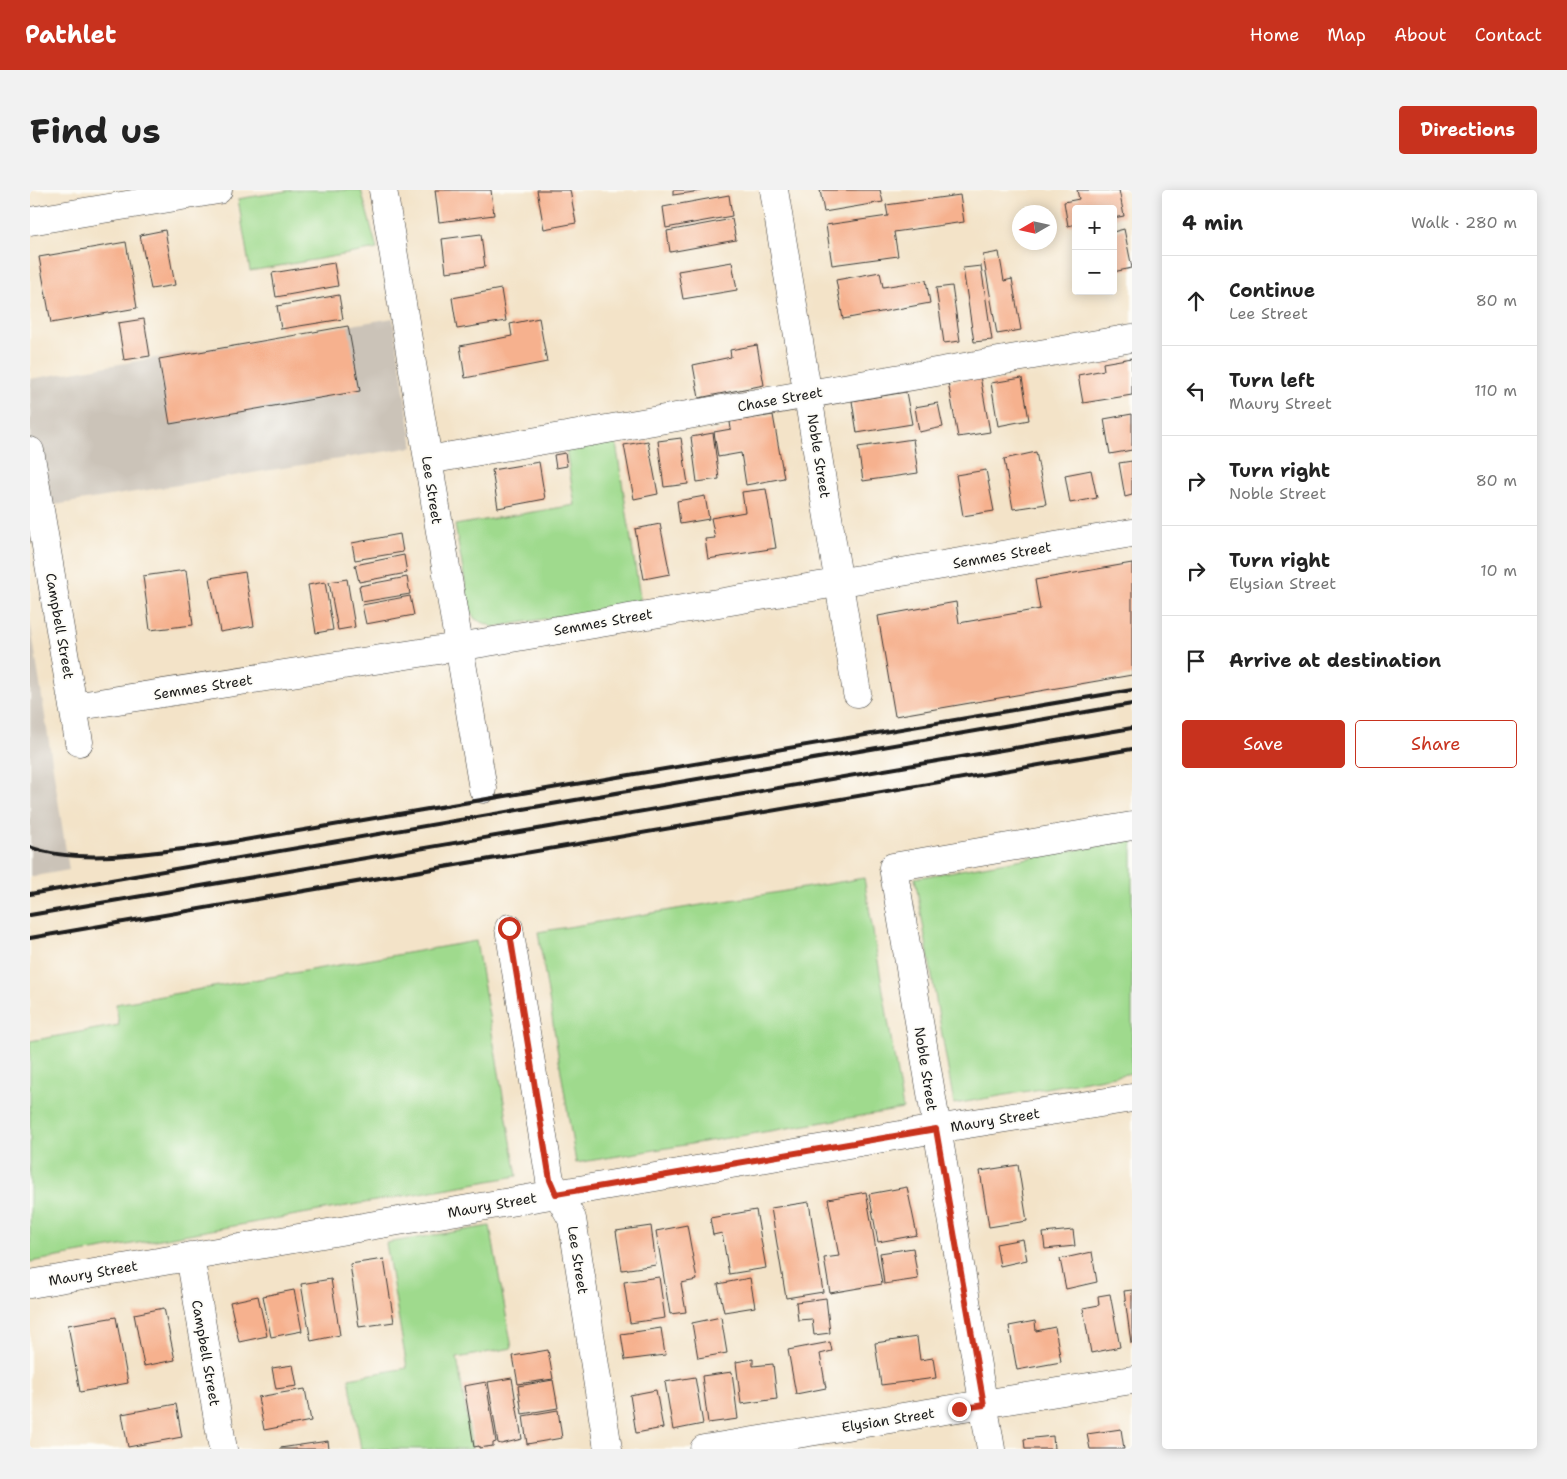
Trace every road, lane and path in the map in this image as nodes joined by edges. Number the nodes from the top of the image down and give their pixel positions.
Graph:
1 (218, 190) edge
2 (383, 190) edge
3 (774, 190) edge
4 (30, 221) edge
5 (1132, 338) edge
6 (808, 394) junction
7 (30, 451) edge
8 (428, 460) junction
9 (1132, 533) edge
10 (839, 582) junction
11 (458, 647) junction
12 (857, 693) dead end
13 (73, 707) junction
14 (79, 742) dead end
15 (483, 789) dead end
16 (1132, 826) edge
17 (509, 928) dead end
18 (1132, 1098) edge
19 (936, 1129) junction
20 (556, 1194) junction
21 (190, 1256) junction
22 (30, 1284) edge
23 (1132, 1380) edge
24 (984, 1405) junction
25 (223, 1449) edge
26 (608, 1449) edge
27 (704, 1449) edge
28 (991, 1449) edge

1 - 4 street
2 - 8 street, Lee Street
3 - 6 street, Noble Street
5 - 6 street, Chase Street
6 - 8 street, Chase Street
6 - 10 street, Noble Street
7 - 13 street, Campbell Street
8 - 11 street, Lee Street
9 - 10 street, Semmes Street
10 - 11 street, Semmes Street
10 - 12 street, Noble Street
11 - 13 street, Semmes Street
11 - 15 street, Lee Street
13 - 14 street, Campbell Street
16 - 19 street, Noble Street
17 - 20 street, Lee Street
18 - 19 street, Maury Street
19 - 20 street, Maury Street
19 - 24 street, Noble Street
20 - 21 street, Maury Street
20 - 26 street, Lee Street
21 - 22 street, Maury Street
21 - 25 street, Campbell Street
23 - 24 street, Elysian Street
24 - 27 street, Elysian Street
24 - 28 street, Noble Street

